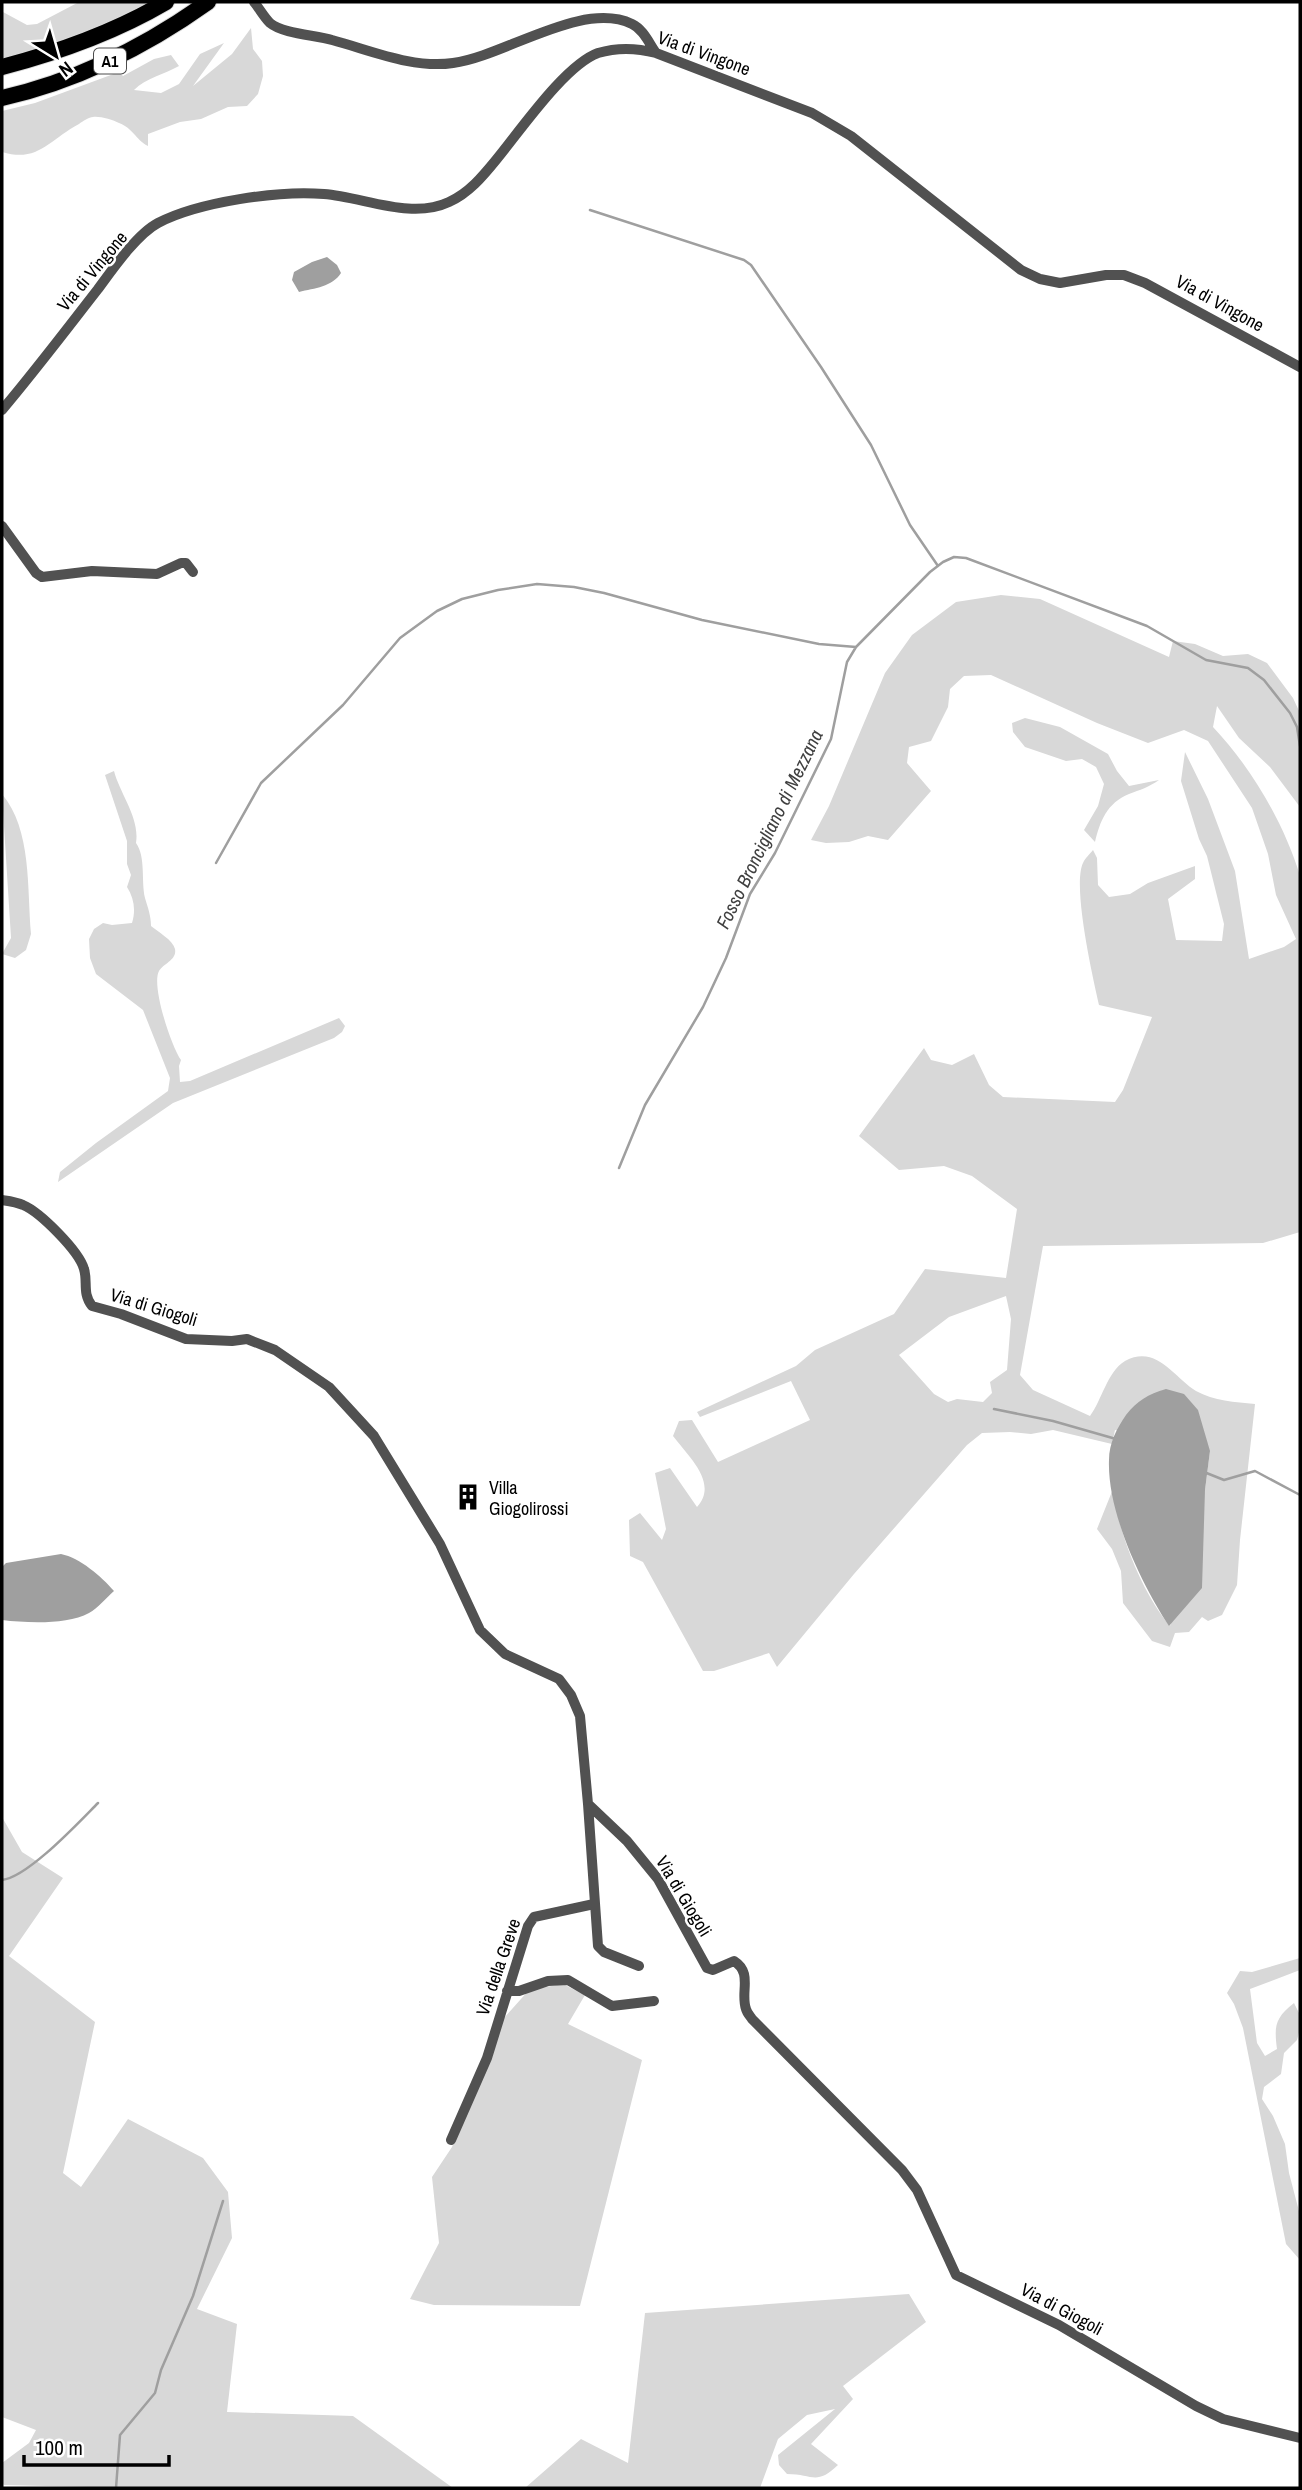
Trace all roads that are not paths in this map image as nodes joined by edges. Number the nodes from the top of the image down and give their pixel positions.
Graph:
1 (166, 2) edge
2 (208, 2) edge
3 (254, 2) edge
4 (656, 53) junction
5 (2, 67) edge
6 (2, 98) edge
7 (1300, 367) edge
8 (2, 410) edge
9 (2, 526) edge
10 (193, 572) dead end
11 (2, 1200) edge
12 (588, 1804) junction
13 (594, 1905) junction
14 (639, 1966) dead end
15 (507, 1991) junction
16 (654, 2001) dead end
17 (451, 2140) dead end
18 (1300, 2438) edge

1 - 5 highway, A1
2 - 6 highway, A1
3 - 4 street
4 - 7 street, Via di Vingone
4 - 8 street, Via di Vingone
9 - 10 street
11 - 12 street, Via di Giogoli
12 - 13 street
12 - 18 street, Via di Giogoli
13 - 14 street
13 - 15 street, Via della Greve
15 - 16 street
15 - 17 street, Via della Greve

